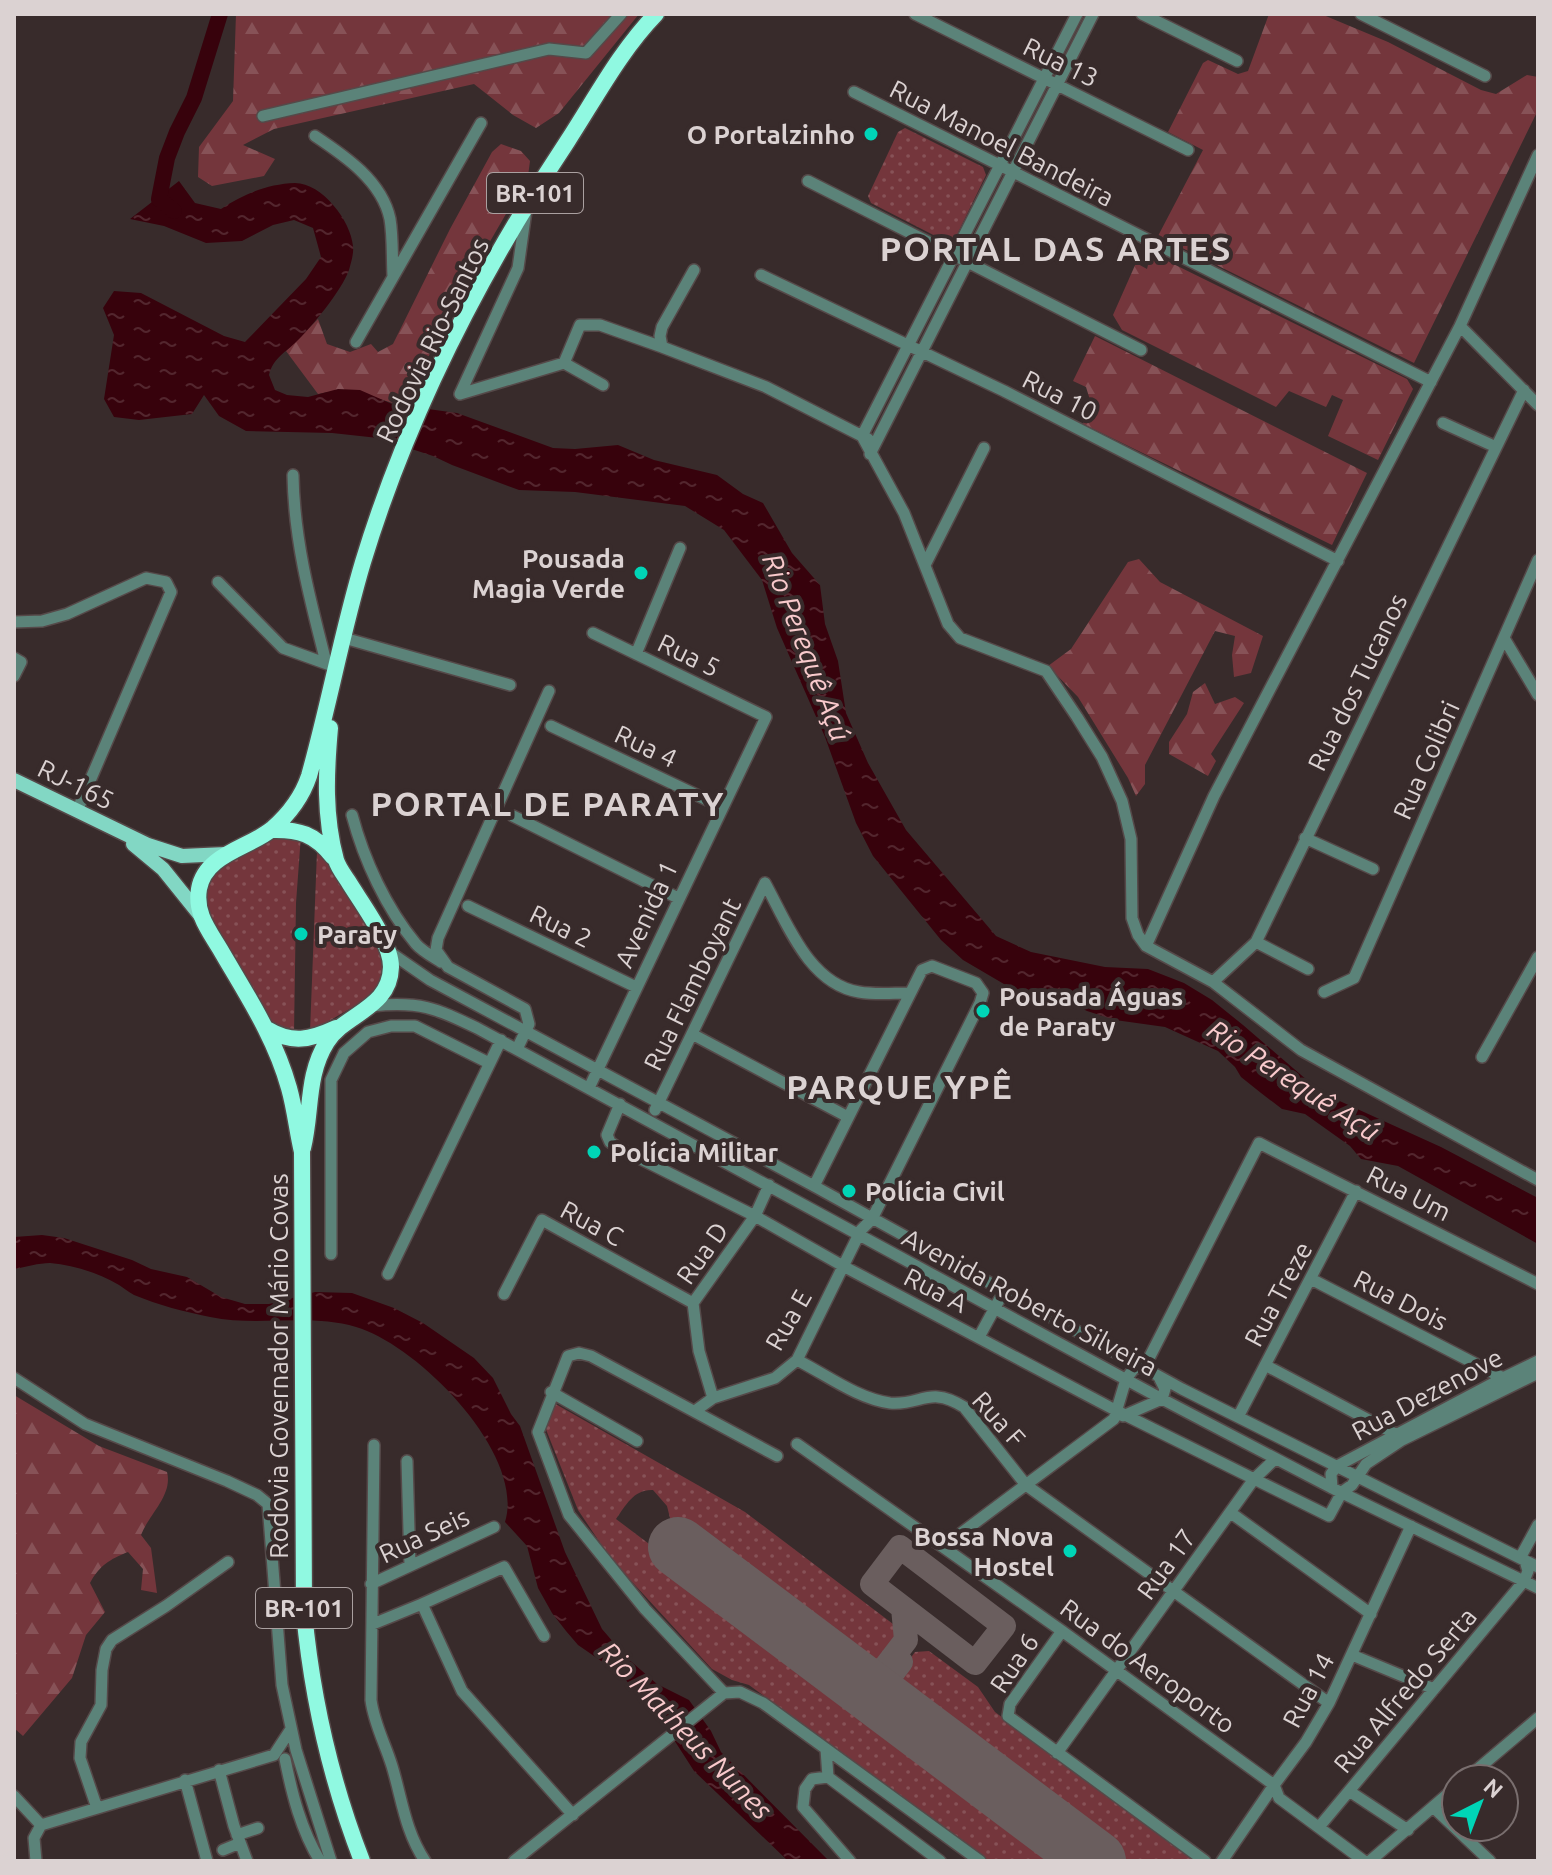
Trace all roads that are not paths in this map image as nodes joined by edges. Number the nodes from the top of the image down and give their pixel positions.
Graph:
1 (621, 14) edge
2 (656, 14) edge
3 (915, 14) edge
4 (1077, 14) edge
5 (1093, 14) edge
6 (1142, 14) edge
7 (1361, 14) edge
8 (1237, 61) dead end
9 (1485, 76) dead end
10 (1043, 78) junction
11 (1057, 84) junction
12 (854, 92) dead end
13 (263, 116) dead end
14 (481, 123) dead end
15 (315, 136) dead end
16 (1188, 150) dead end
17 (1538, 155) edge
18 (999, 166) junction
19 (1012, 173) junction
20 (808, 181) dead end
21 (527, 206) junction
22 (954, 254) junction
23 (968, 262) junction
24 (694, 270) dead end
25 (761, 275) dead end
26 (393, 277) junction
27 (1460, 326) junction
28 (356, 342) dead end
29 (909, 345) junction
30 (662, 347) junction
31 (1141, 350) dead end
32 (923, 352) junction
33 (564, 363) junction
34 (1431, 382) junction
35 (603, 385) dead end
36 (1524, 390) junction
37 (1538, 405) edge
38 (1443, 423) dead end
39 (862, 436) junction
40 (1496, 447) junction
41 (873, 448) junction
42 (984, 448) dead end
43 (293, 475) dead end
44 (680, 548) dead end
45 (1538, 560) edge
46 (1338, 561) junction
47 (925, 565) junction
48 (218, 582) dead end
49 (1532, 585) edge
50 (14, 622) edge
51 (593, 633) dead end
52 (344, 638) junction
53 (1504, 638) junction
54 (636, 654) junction
55 (14, 658) edge
56 (333, 669) junction
57 (14, 676) edge
58 (510, 685) dead end
59 (549, 691) dead end
60 (1538, 695) edge
61 (766, 717) joint
62 (551, 726) dead end
63 (14, 780) edge
64 (722, 807) junction
65 (77, 811) junction
66 (352, 815) dead end
67 (513, 816) dead end
68 (271, 830) junction
69 (117, 831) junction
70 (1305, 838) junction
71 (226, 854) junction
72 (336, 861) junction
73 (1373, 869) dead end
74 (678, 898) junction
75 (468, 906) dead end
76 (200, 915) junction
77 (1256, 942) junction
78 (1146, 946) junction
79 (391, 953) junction
80 (1538, 957) edge
81 (448, 967) junction
82 (1308, 969) dead end
83 (1213, 982) junction
84 (636, 987) junction
85 (1324, 992) dead end
86 (909, 993) junction
87 (372, 1006) junction
88 (337, 1028) junction
89 (267, 1029) junction
90 (526, 1032) junction
91 (692, 1034) junction
92 (501, 1040) junction
93 (517, 1049) junction
94 (1482, 1057) dead end
95 (489, 1063) junction
96 (597, 1070) junction
97 (589, 1088) junction
98 (658, 1103) junction
99 (620, 1104) junction
100 (848, 1117) junction
101 (651, 1120) junction
102 (302, 1152) junction
103 (1538, 1180) edge
104 (769, 1185) junction
105 (814, 1186) junction
106 (1356, 1191) junction
107 (755, 1216) junction
108 (872, 1219) junction
109 (888, 1228) junction
110 (860, 1235) junction
111 (882, 1247) junction
112 (331, 1254) dead end
113 (843, 1266) junction
114 (388, 1274) dead end
115 (1311, 1279) junction
116 (1538, 1284) edge
117 (1004, 1291) junction
118 (504, 1294) dead end
119 (693, 1303) junction
120 (995, 1308) junction
121 (979, 1337) junction
122 (797, 1360) junction
123 (1538, 1361) edge
124 (1265, 1365) junction
125 (1144, 1368) junction
126 (1538, 1373) edge
127 (1159, 1376) junction
128 (14, 1378) edge
129 (1126, 1379) junction
130 (1505, 1382) junction
131 (551, 1392) junction
132 (713, 1398) junction
133 (1162, 1399) junction
134 (695, 1411) junction
135 (1119, 1415) junction
136 (1238, 1417) junction
137 (1400, 1437) junction
138 (637, 1441) dead end
139 (797, 1444) dead end
140 (374, 1445) dead end
141 (777, 1456) dead end
142 (1275, 1459) junction
143 (407, 1461) dead end
144 (1337, 1466) junction
145 (1356, 1477) junction
146 (1254, 1479) junction
147 (1026, 1485) junction
148 (1337, 1490) junction
149 (1231, 1513) junction
150 (1538, 1525) edge
151 (1411, 1526) junction
152 (494, 1527) dead end
153 (944, 1546) junction
154 (1523, 1560) junction
155 (228, 1562) dead end
156 (410, 1566) junction
157 (1538, 1569) edge
158 (1524, 1581) junction
159 (371, 1584) junction
160 (1538, 1587) edge
161 (1174, 1590) junction
162 (422, 1604) junction
163 (1371, 1614) junction
164 (373, 1624) junction
165 (1062, 1631) junction
166 (544, 1636) dead end
167 (1352, 1655) junction
168 (1116, 1671) junction
169 (1434, 1689) junction
170 (724, 1693) junction
171 (1329, 1703) junction
172 (1538, 1718) edge
173 (291, 1729) junction
174 (826, 1749) junction
175 (1057, 1753) junction
176 (280, 1757) junction
177 (1485, 1763) edge
178 (300, 1766) junction
179 (219, 1770) junction
180 (828, 1777) junction
181 (185, 1780) junction
182 (1274, 1785) junction
183 (1349, 1791) junction
184 (14, 1796) edge
185 (1440, 1801) edge
186 (1433, 1807) junction
187 (97, 1808) junction
188 (573, 1815) junction
189 (41, 1825) junction
190 (1319, 1827) junction
191 (258, 1828) dead end
192 (1408, 1830) junction
193 (239, 1839) junction
194 (223, 1850) dead end
195 (977, 1860) edge
196 (36, 1861) edge
197 (207, 1861) edge
198 (247, 1861) edge
199 (320, 1861) edge
200 (331, 1861) edge
201 (362, 1861) edge
202 (425, 1861) edge
203 (514, 1861) edge
204 (850, 1861) edge
205 (940, 1861) edge
206 (1205, 1861) edge
207 (1222, 1861) edge
208 (1367, 1861) edge
209 (1490, 1861) edge

1 - 13 street
2 - 21 highway, Rodovia Rio-Santos / BR-101
3 - 10 street, Rua 13
4 - 10 street
5 - 11 street
6 - 8 street
7 - 9 street
10 - 11 street, Rua 13
10 - 18 street
11 - 16 street, Rua 13
11 - 19 street
12 - 18 street, Rua Manoel Bandeira
14 - 26 street
15 - 26 street
17 - 27 street
18 - 19 street, Rua Manoel Bandeira
18 - 22 street
19 - 23 street
19 - 34 street, Rua Manoel Bandeira
20 - 22 street
21 - 33 street
21 - 52 highway, Rodovia Rio-Santos / BR-101
22 - 23 street
22 - 29 street
23 - 31 street
23 - 32 street
24 - 30 street
25 - 29 street, Rua 10
26 - 28 street
27 - 34 street
27 - 36 street
29 - 32 street, Rua 10
29 - 39 street
30 - 33 street
30 - 39 street
32 - 41 street
32 - 46 street, Rua 10
33 - 35 street
34 - 46 street
36 - 37 street
36 - 40 street, Rua dos Tucanos
38 - 40 street
39 - 41 street
40 - 70 street, Rua dos Tucanos
41 - 47 street
42 - 47 street
43 - 56 street
44 - 54 street
45 - 49 street, Rua Colibri
46 - 78 street
47 - 78 street
48 - 56 street
49 - 53 street, Rua Colibri
50 - 65 street
51 - 54 street, Rua 5
52 - 56 highway, Rodovia Rio-Santos / BR-101
52 - 58 street
53 - 60 street
53 - 85 street, Rua Colibri
54 - 61 street, Rua 5
55 - 57 street
56 - 68 highway, BR-101
56 - 72 highway, BR-101
59 - 81 street
61 - 64 street, Avenida 1
62 - 64 street, Rua 4
63 - 65 main road, RJ-165 / RJ-165
64 - 74 street, Avenida 1
65 - 69 main road, RJ-165 / RJ-165
66 - 81 street
67 - 74 street
68 - 71 highway, BR-101
68 - 72 highway
69 - 71 main road, RJ-165
69 - 76 main road, RJ-165
70 - 73 street
70 - 77 street, Rua dos Tucanos
71 - 76 highway, BR-101
72 - 79 highway, BR-101
74 - 84 street, Avenida 1
75 - 84 street, Rua 2
76 - 89 highway, Rodovia Governador Mário Covas / BR-101
77 - 82 street
77 - 83 street, Rua dos Tucanos
78 - 83 street
79 - 87 highway
79 - 90 street, Avenida Roberto Silveira
80 - 94 street
81 - 90 street
83 - 103 street
84 - 96 street, Avenida 1
86 - 91 street, Rua Flamboyant
86 - 100 street
86 - 108 street
87 - 88 highway, Rodovia Governador Mário Covas / BR-101
87 - 92 street, Avenida Roberto Silveira
88 - 89 highway
88 - 102 highway, Rodovia Governador Mário Covas / BR-101
89 - 102 highway, Rodovia Governador Mário Covas / BR-101
90 - 93 street
90 - 96 street, Avenida Roberto Silveira
91 - 98 street, Rua Flamboyant
91 - 100 street
92 - 93 street, Avenida Roberto Silveira
92 - 95 street
93 - 97 street, Avenida Roberto Silveira
95 - 112 street
95 - 114 street
96 - 97 street, Avenida 1
96 - 98 street, Avenida Roberto Silveira
97 - 99 street, Avenida Roberto Silveira
98 - 101 street, Rua Flamboyant
98 - 105 street, Avenida Roberto Silveira
99 - 101 street, Avenida Roberto Silveira
99 - 107 street, Rua A
100 - 105 street
101 - 104 street, Avenida Roberto Silveira
102 - 201 highway, Rodovia Governador Mário Covas / BR-101
104 - 107 street, Rua D
104 - 110 street, Avenida Roberto Silveira
105 - 108 street, Avenida Roberto Silveira
106 - 115 street, Rua Treze
106 - 116 street, Rua Um
106 - 125 street, Rua Um
107 - 113 street, Rua A
107 - 119 street, Rua D
108 - 109 street, Avenida Roberto Silveira
108 - 110 street, Rua E
109 - 111 street
109 - 117 street, Avenida Roberto Silveira
110 - 111 street, Avenida Roberto Silveira
110 - 113 street, Rua E
111 - 120 street, Avenida Roberto Silveira
113 - 121 street, Rua A
113 - 122 street, Rua E
115 - 124 street, Rua Treze
115 - 130 street, Rua Dois
117 - 120 street
117 - 125 street, Avenida Roberto Silveira
118 - 119 street, Rua C
119 - 132 street, Rua D
120 - 121 street
120 - 129 street, Avenida Roberto Silveira
121 - 135 street, Rua A
122 - 132 street, Rua E
122 - 147 street, Rua F
123 - 130 street, Rua Dezenove
124 - 136 street, Rua Treze
124 - 137 street
125 - 127 street, Avenida Roberto Silveira
125 - 129 street
126 - 130 street, Rua Dezenove
127 - 133 street
127 - 136 street, Avenida Roberto Silveira
128 - 173 street
129 - 133 street, Avenida Roberto Silveira
129 - 135 street
130 - 137 street, Rua Dezenove
131 - 134 street
131 - 138 street
131 - 170 street
132 - 134 street, Rua E
133 - 135 street
133 - 142 street, Avenida Roberto Silveira
134 - 141 street
135 - 146 street, Rua A
135 - 147 street
136 - 144 street, Avenida Roberto Silveira
137 - 144 street, Rua Dezenove
137 - 145 street, Rua Dezenove
139 - 153 street, Rua do Aeroporto
140 - 159 street
142 - 146 street
142 - 148 street, Avenida Roberto Silveira
143 - 156 street
144 - 145 street, Avenida Roberto Silveira
144 - 148 street
145 - 148 street, Rua Dezenove
145 - 154 street, Avenida Roberto Silveira
146 - 148 street, Rua A
146 - 149 street, Rua 17
147 - 153 street
147 - 161 street
148 - 151 street, Avenida Roberto Silveira
149 - 161 street, Rua 17
149 - 163 street
150 - 154 street
151 - 158 street, Avenida Roberto Silveira
151 - 163 street, Rua 14
152 - 156 street, Rua Seis
153 - 165 street, Rua do Aeroporto
154 - 157 street, Avenida Roberto Silveira
154 - 158 street
155 - 187 street
156 - 159 street, Rua Seis
157 - 160 street
158 - 160 street, Avenida Roberto Silveira
158 - 169 street, Rua Alfredo Serta
159 - 164 street
161 - 168 street, Rua 17
161 - 171 street
162 - 164 street
162 - 166 street
162 - 188 street
163 - 167 street, Rua 14
164 - 202 street
165 - 168 street, Rua do Aeroporto
165 - 175 street, Rua 6
167 - 169 street
167 - 171 street, Rua 14
168 - 175 street, Rua 17
168 - 182 street, Rua do Aeroporto
169 - 183 street, Rua Alfredo Serta
170 - 174 street
170 - 188 street
171 - 182 street, Rua 14
172 - 177 street
173 - 176 street
173 - 178 street
174 - 180 street
174 - 195 street
175 - 206 street
176 - 178 street
176 - 179 street
176 - 199 street
178 - 200 street
179 - 181 street
179 - 193 street
180 - 204 street
180 - 205 street
181 - 187 street
181 - 197 street
182 - 190 street, Rua do Aeroporto
182 - 207 street, Rua 14
183 - 190 street, Rua Alfredo Serta
183 - 192 street
184 - 189 street
185 - 186 street
186 - 192 street
186 - 209 street
187 - 189 street
188 - 203 street
189 - 196 street
190 - 208 street, Rua do Aeroporto
191 - 193 street
192 - 208 street
193 - 194 street
193 - 198 street

